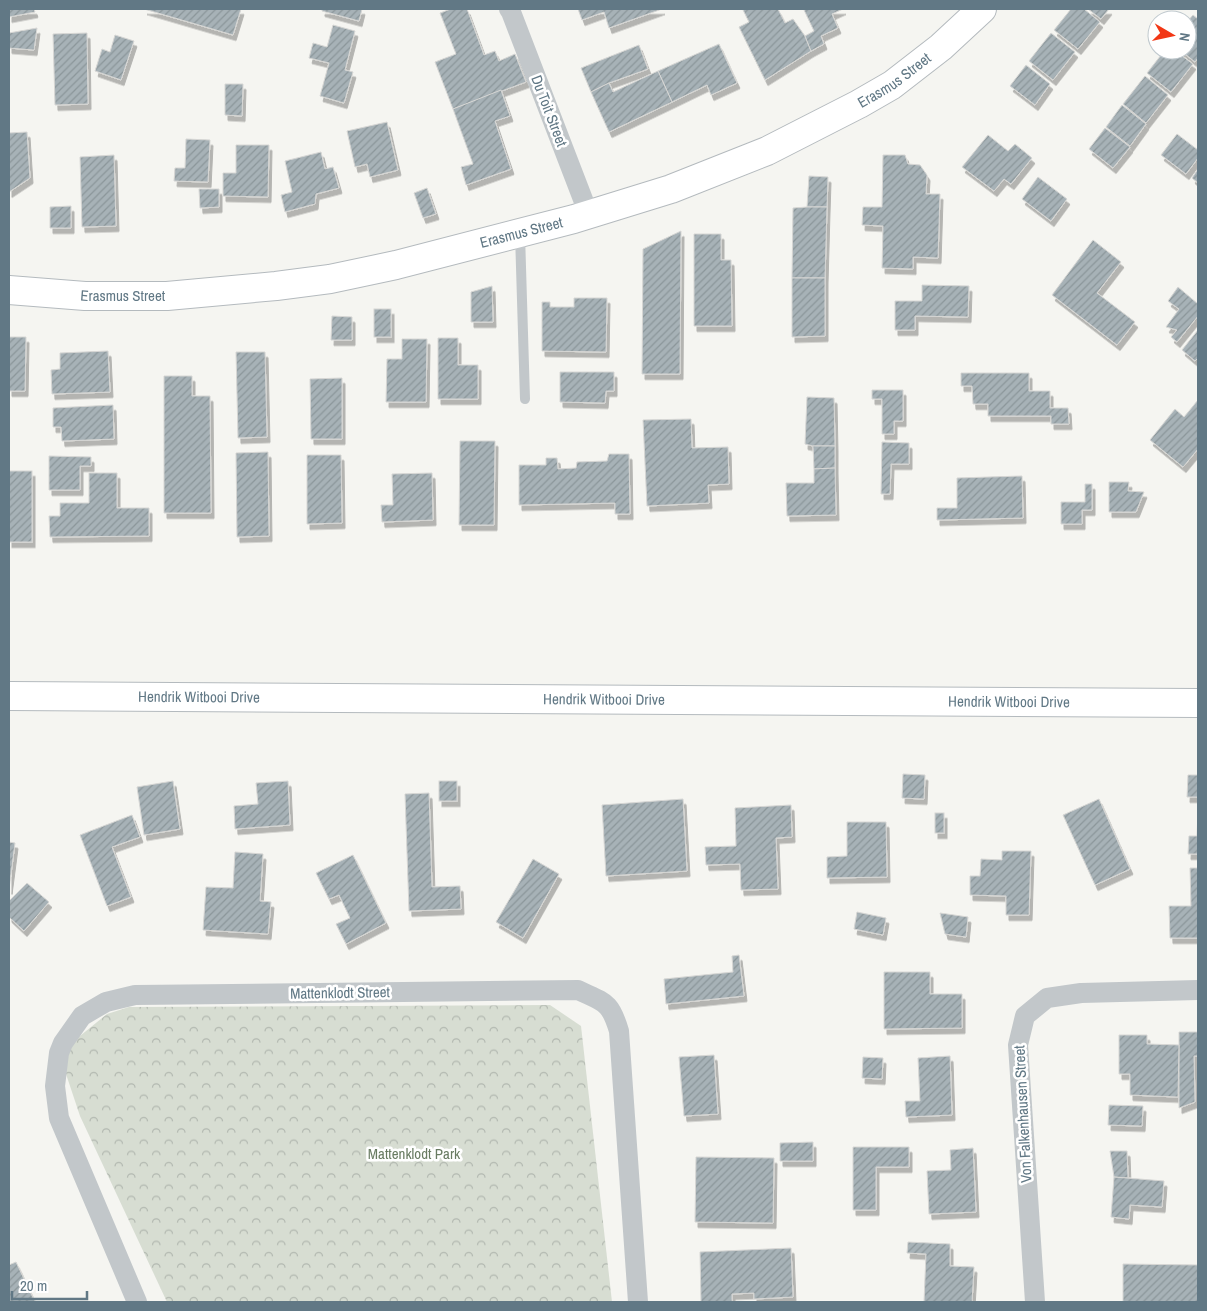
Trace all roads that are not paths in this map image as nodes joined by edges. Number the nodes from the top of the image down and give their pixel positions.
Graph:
1 (509, 9) edge
2 (982, 9) edge
3 (589, 215) junction
4 (520, 233) junction
5 (9, 290) edge
6 (525, 399) dead end
7 (9, 696) edge
8 (1198, 703) edge
9 (1198, 990) edge
10 (137, 1302) edge
11 (638, 1302) edge
12 (1035, 1302) edge

1 - 3 street, Du Toit Street
2 - 3 main road, Erasmus Street
3 - 4 main road, Erasmus Street
4 - 5 main road, Erasmus Street
4 - 6 lane
7 - 8 main road, Hendrik Witbooi Drive
9 - 12 street, Von Falkenhausen Street
10 - 11 street, Mattenklodt Street

